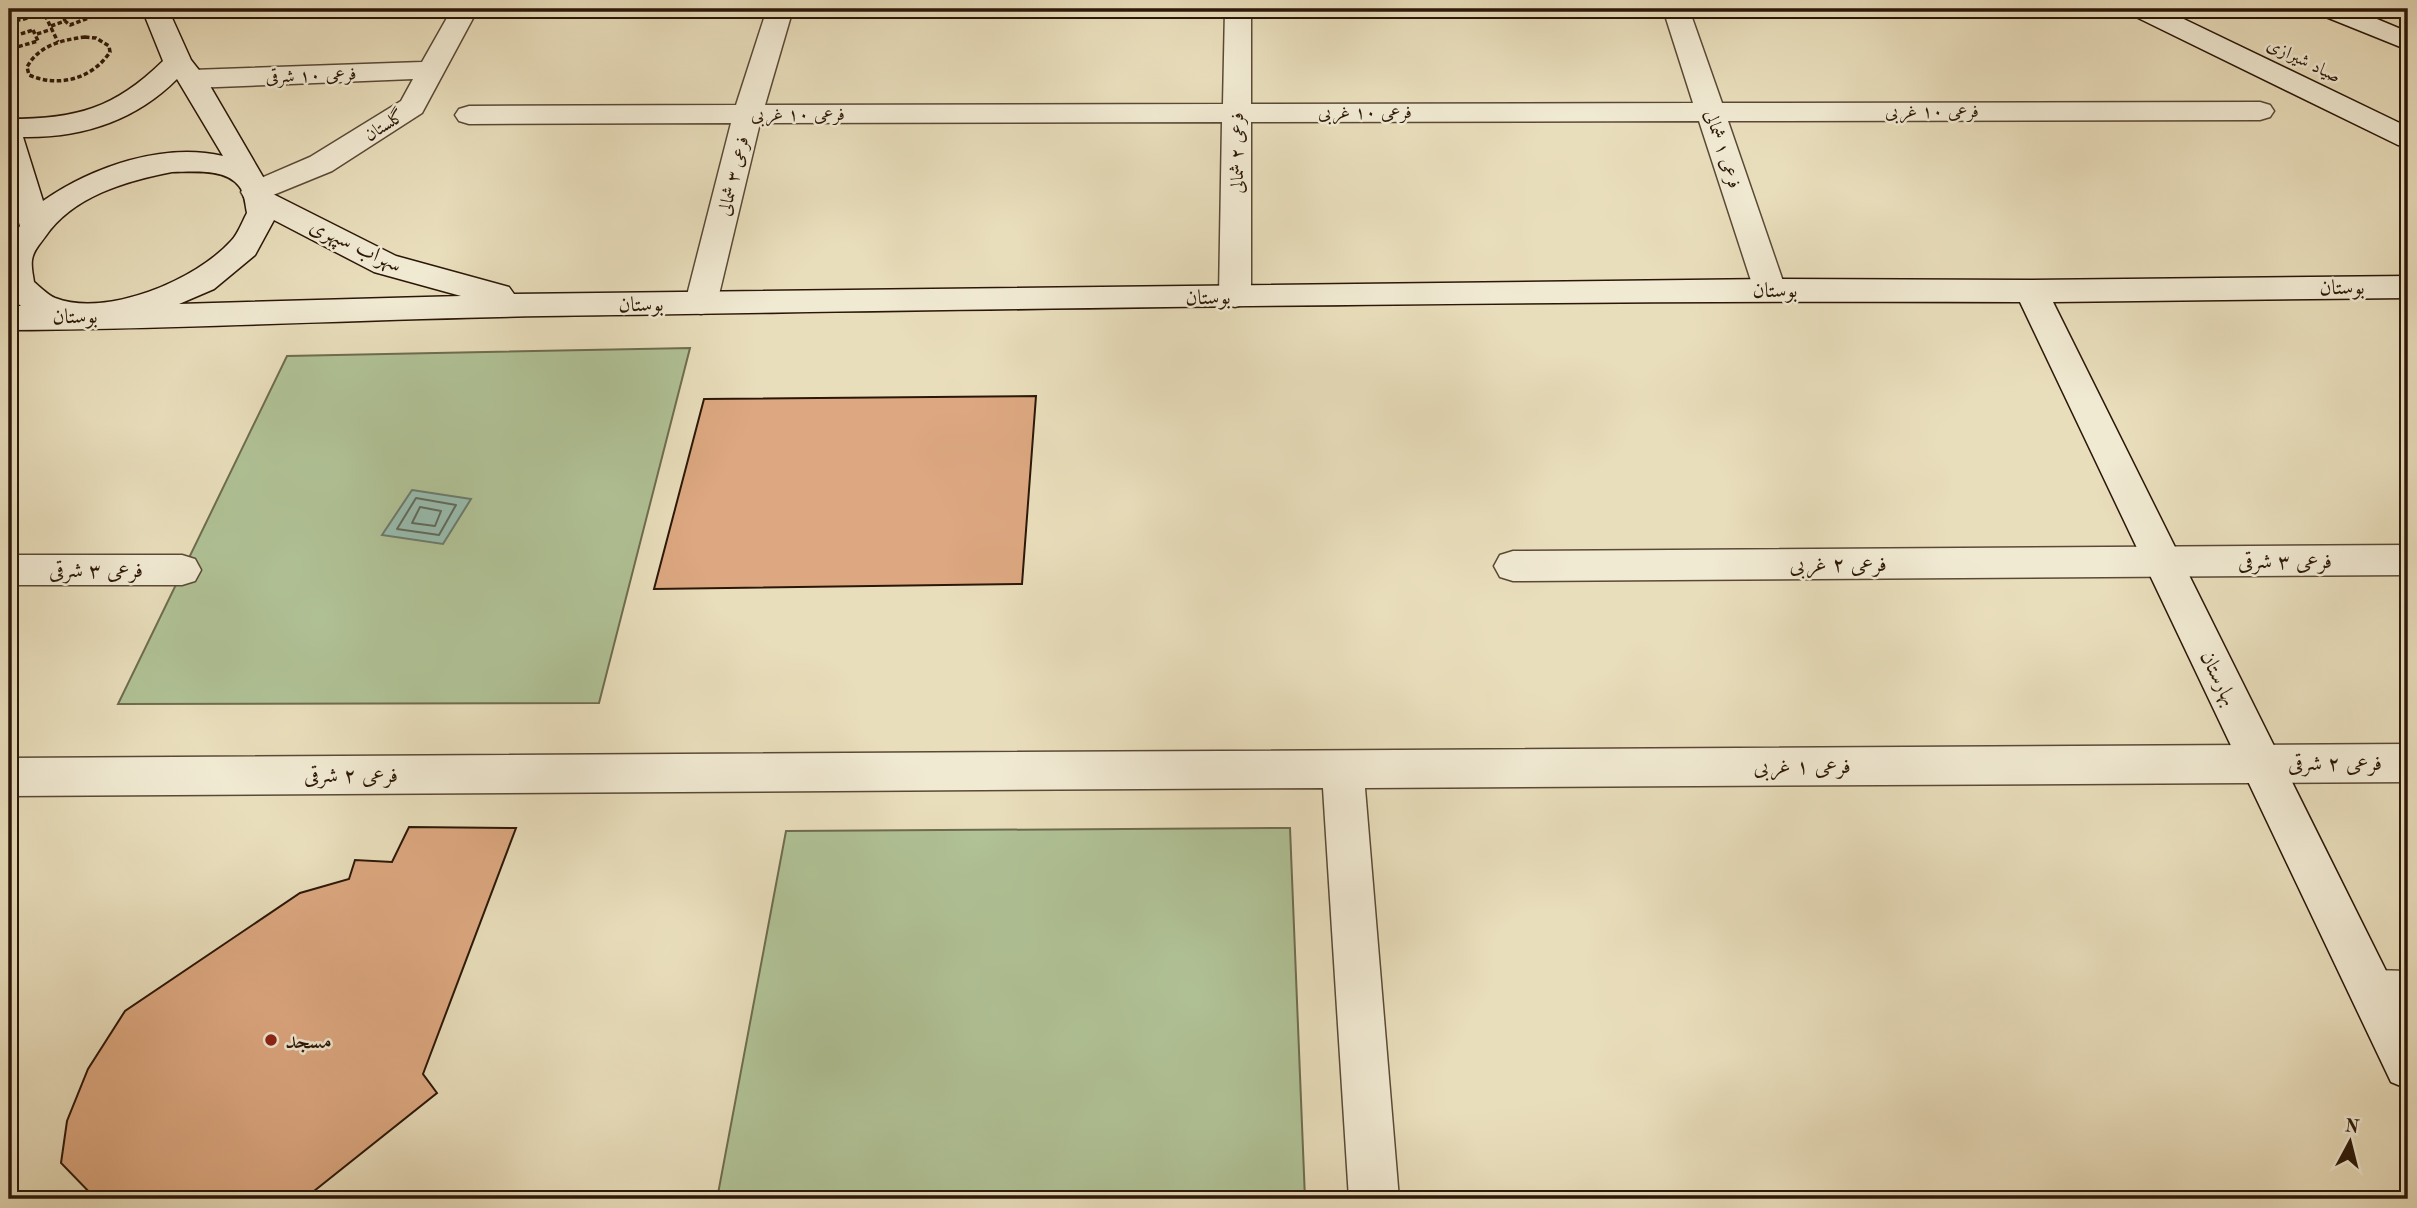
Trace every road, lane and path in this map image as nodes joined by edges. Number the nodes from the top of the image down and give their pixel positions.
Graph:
1 (82, 9) edge
2 (155, 9) edge
3 (465, 9) edge
4 (780, 9) edge
5 (1238, 9) edge
6 (1676, 9) edge
7 (2142, 9) edge
8 (2198, 9) edge
9 (2332, 9) edge
10 (43, 11) edge
11 (9, 19) edge
12 (65, 21) junction
13 (51, 28) junction
14 (37, 34) junction
15 (58, 42) junction
16 (2408, 42) edge
17 (2267, 67) junction
18 (431, 70) junction
19 (185, 71) junction
20 (2377, 96) junction
21 (1710, 111) junction
22 (2260, 111) dead end
23 (2408, 111) edge
24 (1237, 113) junction
25 (748, 114) junction
26 (469, 115) dead end
27 (9, 128) edge
28 (9, 138) edge
29 (2408, 138) edge
30 (256, 192) junction
31 (24, 233) edge
32 (2408, 287) edge
33 (1770, 290) junction
34 (2031, 291) junction
35 (1235, 296) junction
36 (701, 303) junction
37 (537, 305) junction
38 (87, 316) junction
39 (9, 318) edge
40 (2408, 560) edge
41 (2162, 562) junction
42 (1513, 566) dead end
43 (9, 570) edge
44 (183, 570) dead end
45 (2261, 763) junction
46 (2408, 763) edge
47 (1343, 769) junction
48 (694, 773) joint
49 (9, 777) edge
50 (2391, 993) edge
51 (2408, 1065) edge
52 (1374, 1199) edge

1 - 12 path
1 - 12 path
2 - 19 street
3 - 18 street, گلستان
4 - 25 street, فرعی ۳ شمالی
5 - 24 street, فرعی ۲ شمالی
6 - 21 street, فرعی ۱ شمالی
7 - 17 street
8 - 17 street
8 - 20 street, صیاد شیرازی
9 - 16 street
10 - 11 path
10 - 13 path
12 - 13 path
13 - 14 path
13 - 15 path
14 - 14 path
15 - 15 path
17 - 20 street
17 - 29 street
18 - 19 street, فرعی ۱۰ شرقی
18 - 30 street, گلستان
19 - 27 street
19 - 30 street
20 - 23 street, صیاد شیرازی
21 - 22 street, فرعی ۱۰ غربی
21 - 24 street, فرعی ۱۰ غربی
21 - 33 street, فرعی ۱ شمالی
24 - 25 street, فرعی ۱۰ غربی
24 - 35 street, فرعی ۲ شمالی
25 - 26 street, فرعی ۱۰ غربی
25 - 36 street, فرعی ۳ شمالی
28 - 31 street
30 - 31 street, سهراب سپهری
30 - 37 street, سهراب سپهری
30 - 38 street, سهراب سپهری
31 - 38 street, سهراب سپهری
32 - 34 street, بوستان
33 - 34 street, بوستان
33 - 35 street, بوستان
34 - 41 street, بهارستان
35 - 36 street, بوستان
36 - 37 street, بوستان
37 - 38 street, بوستان
38 - 39 street, بوستان
40 - 41 street, فرعی ۳ شرقی
41 - 42 street, فرعی ۲ غربی
41 - 45 street, بهارستان
43 - 44 street, فرعی ۳ شرقی
45 - 46 street, فرعی ۲ شرقی
45 - 47 street, فرعی ۱ غربی
45 - 50 street, بهارستان
47 - 48 street, فرعی ۱ غربی
47 - 52 street
48 - 49 street, فرعی ۲ شرقی
50 - 51 street, بهارستان

